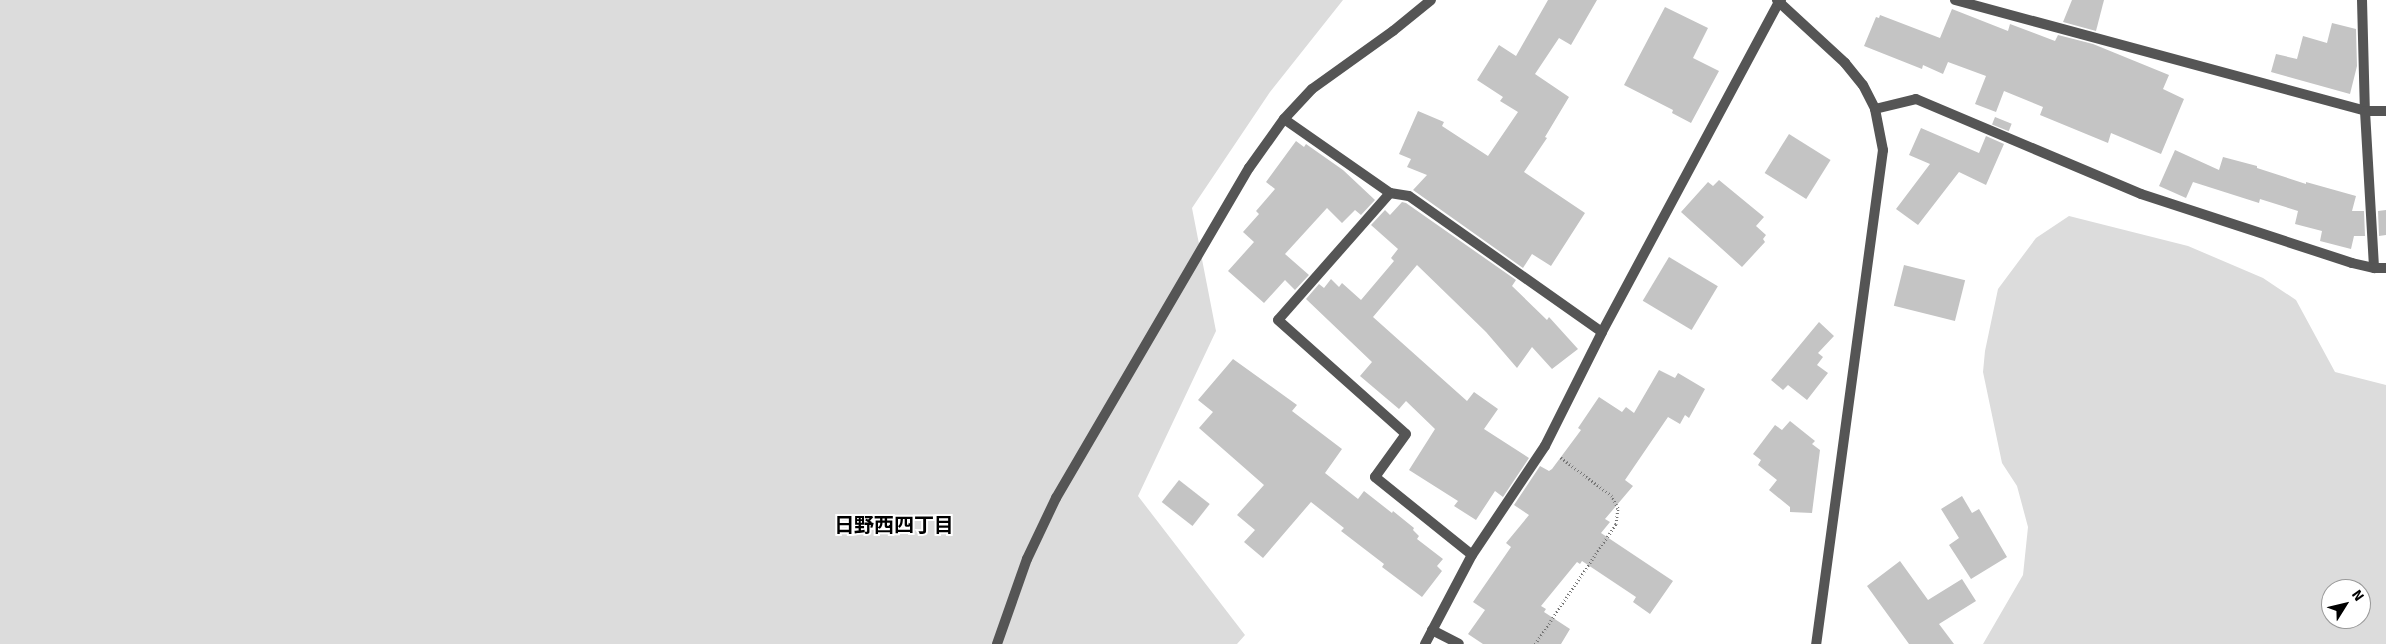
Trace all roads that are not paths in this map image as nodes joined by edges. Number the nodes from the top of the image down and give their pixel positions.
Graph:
1 (1432, 0) edge
2 (1955, 0) edge
3 (2362, 0) edge
4 (1779, 1) edge
5 (1875, 109) junction
6 (2365, 111) junction
7 (2386, 111) edge
8 (1284, 119) junction
9 (1390, 193) junction
10 (2374, 268) junction
11 (2386, 268) edge
12 (1602, 332) junction
13 (1472, 555) junction
14 (1432, 630) junction
15 (998, 644) edge
16 (1425, 644) edge
17 (1459, 644) edge
18 (1816, 644) edge

1 - 8 street
2 - 6 street
3 - 6 street
4 - 5 street
4 - 12 street
5 - 10 street
5 - 18 street
6 - 7 street
6 - 10 street
8 - 9 street
8 - 15 street
9 - 12 street
9 - 13 street
10 - 11 street
12 - 13 street
13 - 14 street
14 - 16 street
14 - 17 street

